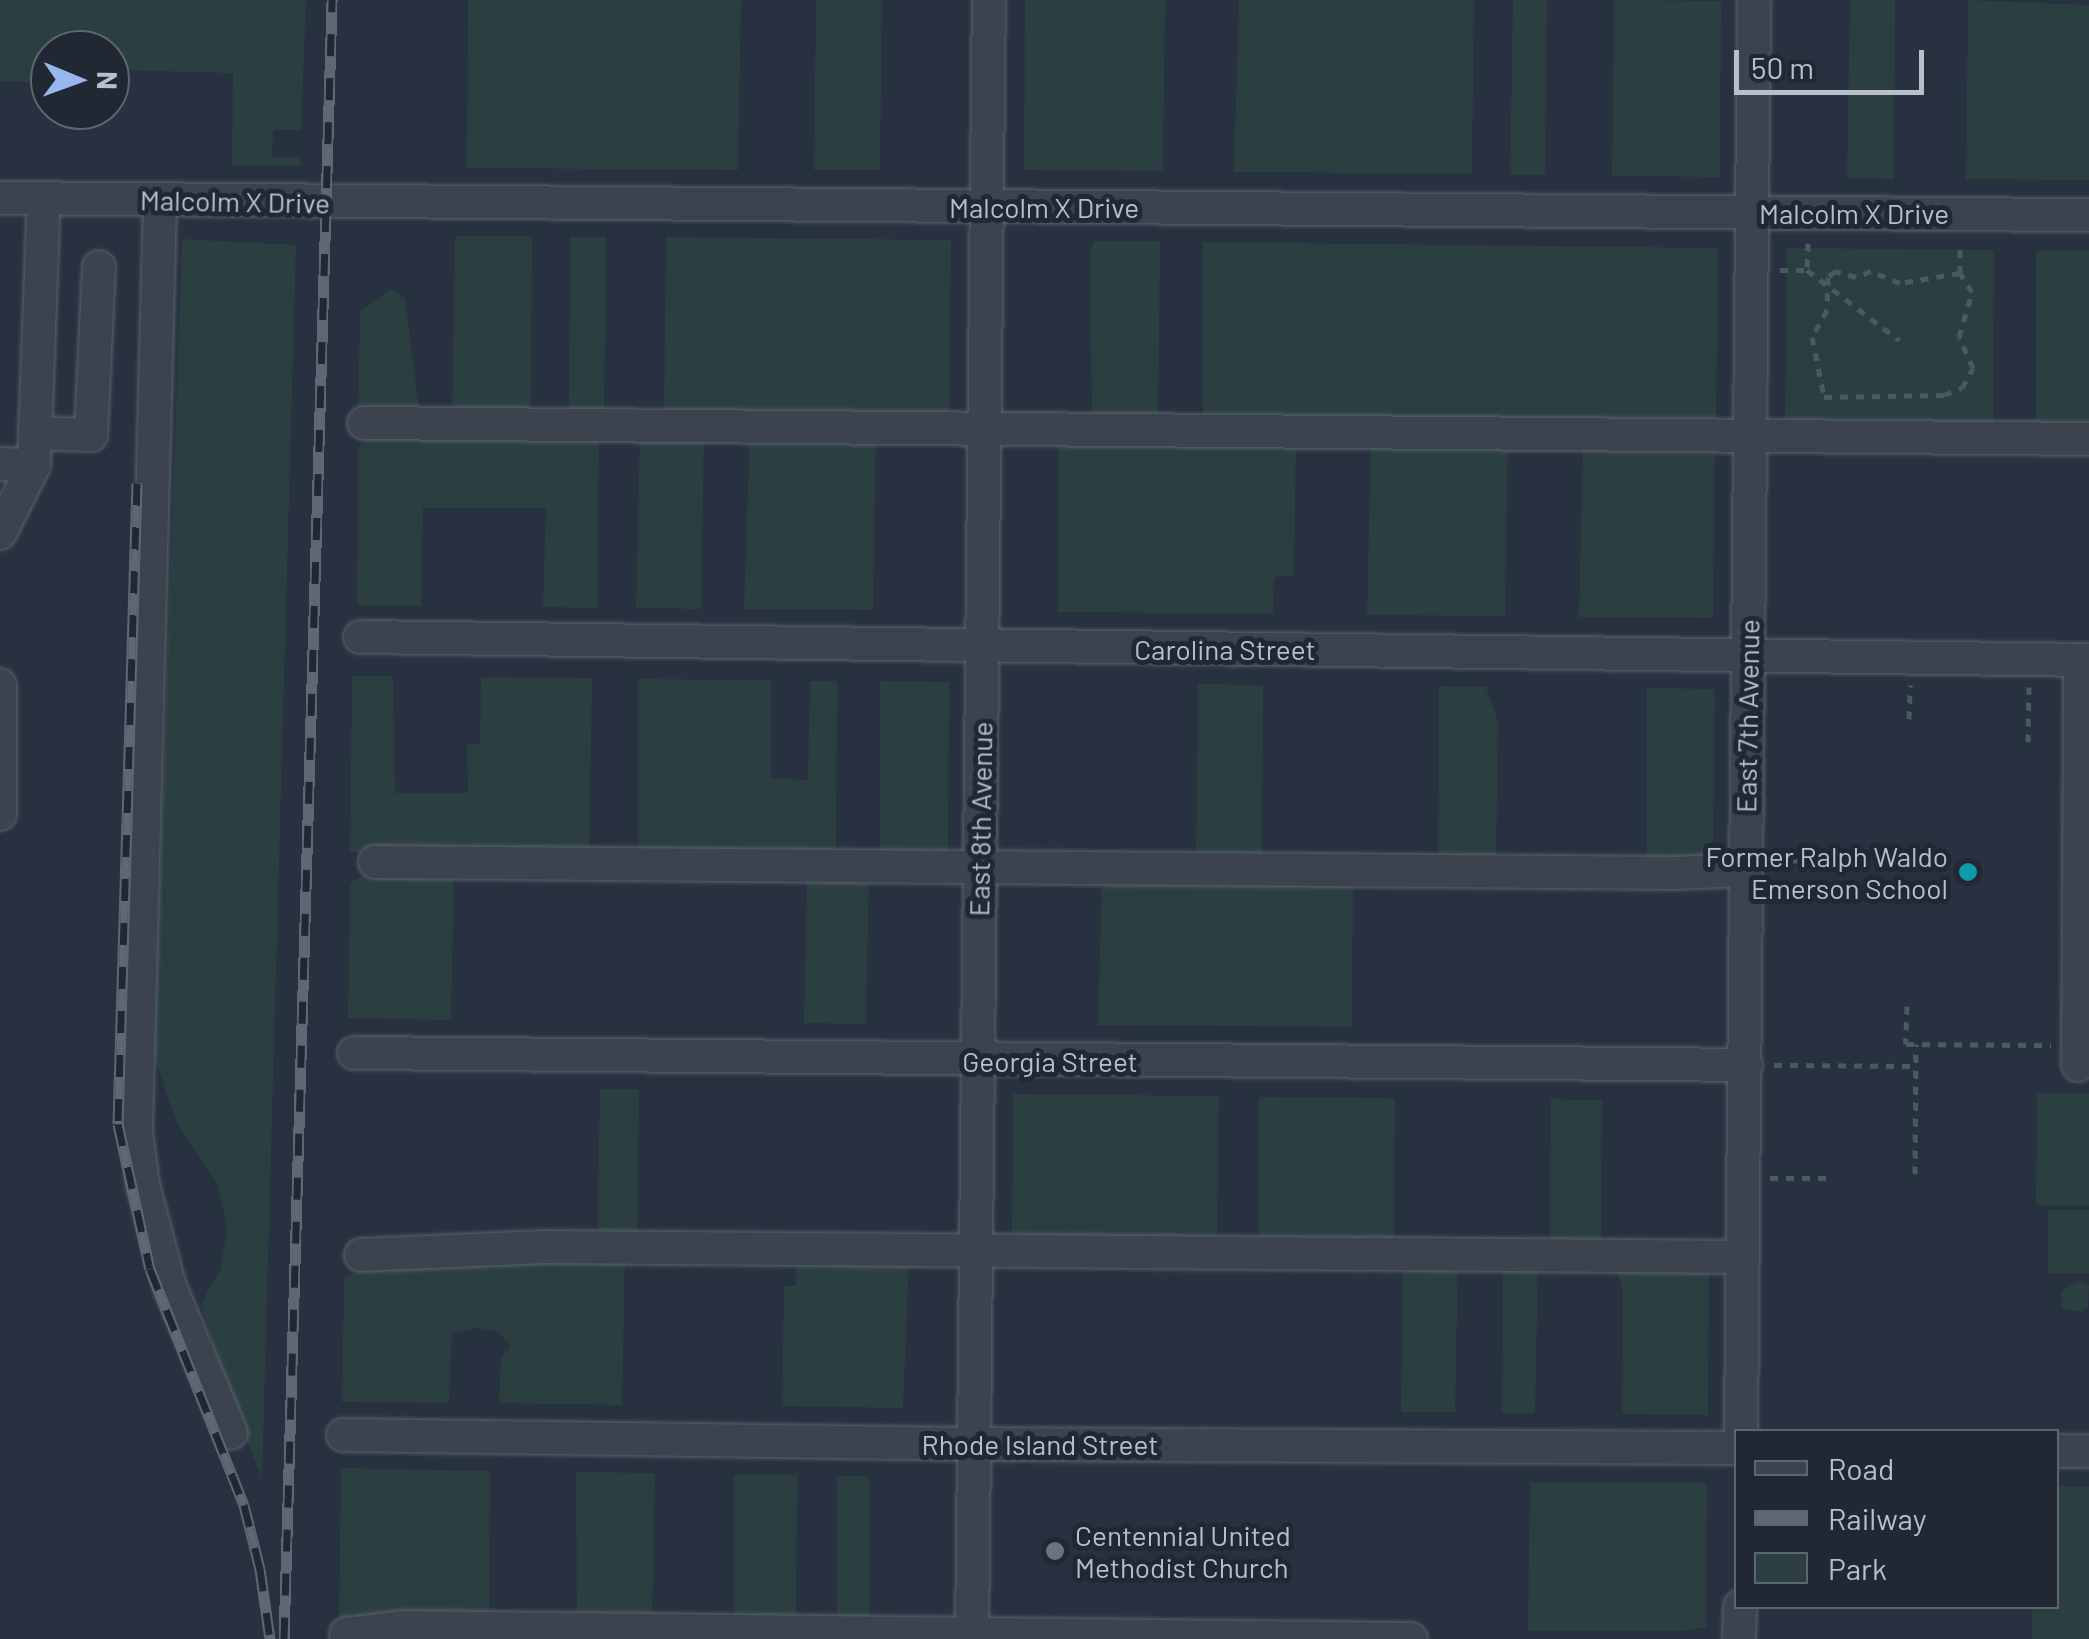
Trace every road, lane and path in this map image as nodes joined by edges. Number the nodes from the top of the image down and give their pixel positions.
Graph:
1 (989, 0) edge
2 (1754, 0) edge
3 (0, 198) edge
4 (44, 198) junction
5 (160, 201) junction
6 (986, 207) junction
7 (1753, 212) junction
8 (1960, 214) junction
9 (2089, 215) edge
10 (1808, 243) dead end
11 (98, 267) dead end
12 (1960, 273) junction
13 (1829, 287) junction
14 (1899, 340) dead end
15 (364, 423) dead end
16 (983, 428) junction
17 (1750, 436) junction
18 (2089, 439) edge
19 (34, 449) junction
20 (0, 464) edge
21 (0, 533) edge
22 (360, 637) dead end
23 (982, 648) junction
24 (1748, 652) junction
25 (2085, 660) edge
26 (1910, 677) dead end
27 (2028, 678) dead end
28 (0, 686) edge
29 (1909, 720) dead end
30 (2028, 742) dead end
31 (0, 814) edge
32 (1784, 860) dead end
33 (375, 862) dead end
34 (1862, 862) dead end
35 (979, 869) junction
36 (1746, 870) junction
37 (1907, 1006) dead end
38 (1916, 1044) junction
39 (354, 1053) dead end
40 (2078, 1055) joint
41 (977, 1060) junction
42 (1757, 1065) junction
43 (1916, 1066) junction
44 (1915, 1174) dead end
45 (1766, 1178) dead end
46 (1832, 1178) dead end
47 (976, 1252) junction
48 (361, 1254) dead end
49 (1744, 1258) junction
50 (1741, 1429) edge
51 (230, 1433) dead end
52 (343, 1435) dead end
53 (974, 1444) junction
54 (1734, 1448) edge
55 (2059, 1450) edge
56 (2089, 1451) edge
57 (1740, 1609) edge
58 (346, 1634) dead end
59 (972, 1638) edge
60 (1411, 1639) edge
61 (1739, 1639) edge

1 - 6 street, East 8th Avenue
2 - 7 street, East 7th Avenue
3 - 4 street, Malcolm X Drive
4 - 5 street, Malcolm X Drive
4 - 19 street
5 - 6 street, Malcolm X Drive
5 - 51 street
6 - 7 street, Malcolm X Drive
6 - 16 street, East 8th Avenue
7 - 8 street, Malcolm X Drive
7 - 17 street, East 7th Avenue
8 - 9 street, Malcolm X Drive
8 - 12 path
10 - 13 path
11 - 19 street
12 - 13 path
12 - 13 path
13 - 14 path
15 - 16 street
16 - 17 street
16 - 23 street, East 8th Avenue
17 - 18 street
17 - 24 street, East 7th Avenue
19 - 20 street
19 - 21 street
22 - 23 street, Carolina Street
23 - 24 street, Carolina Street
23 - 35 street, East 8th Avenue
24 - 25 street, Carolina Street
24 - 36 street, East 7th Avenue
25 - 40 street
26 - 29 path
27 - 30 path
28 - 31 street
32 - 34 path
33 - 35 street
35 - 36 street
35 - 41 street, East 8th Avenue
36 - 42 street, East 7th Avenue
37 - 38 path
38 - 40 path
38 - 43 path
39 - 41 street, Georgia Street
41 - 42 street, Georgia Street
41 - 47 street, East 8th Avenue
42 - 43 path
42 - 49 street, East 7th Avenue
43 - 44 path
45 - 46 path
47 - 48 street
47 - 49 street
47 - 53 street, East 8th Avenue
49 - 50 street, East 7th Avenue
52 - 53 street, Rhode Island Street
53 - 54 street, Rhode Island Street
53 - 59 street, East 8th Avenue
55 - 56 street
57 - 61 street
58 - 59 street
59 - 60 street

